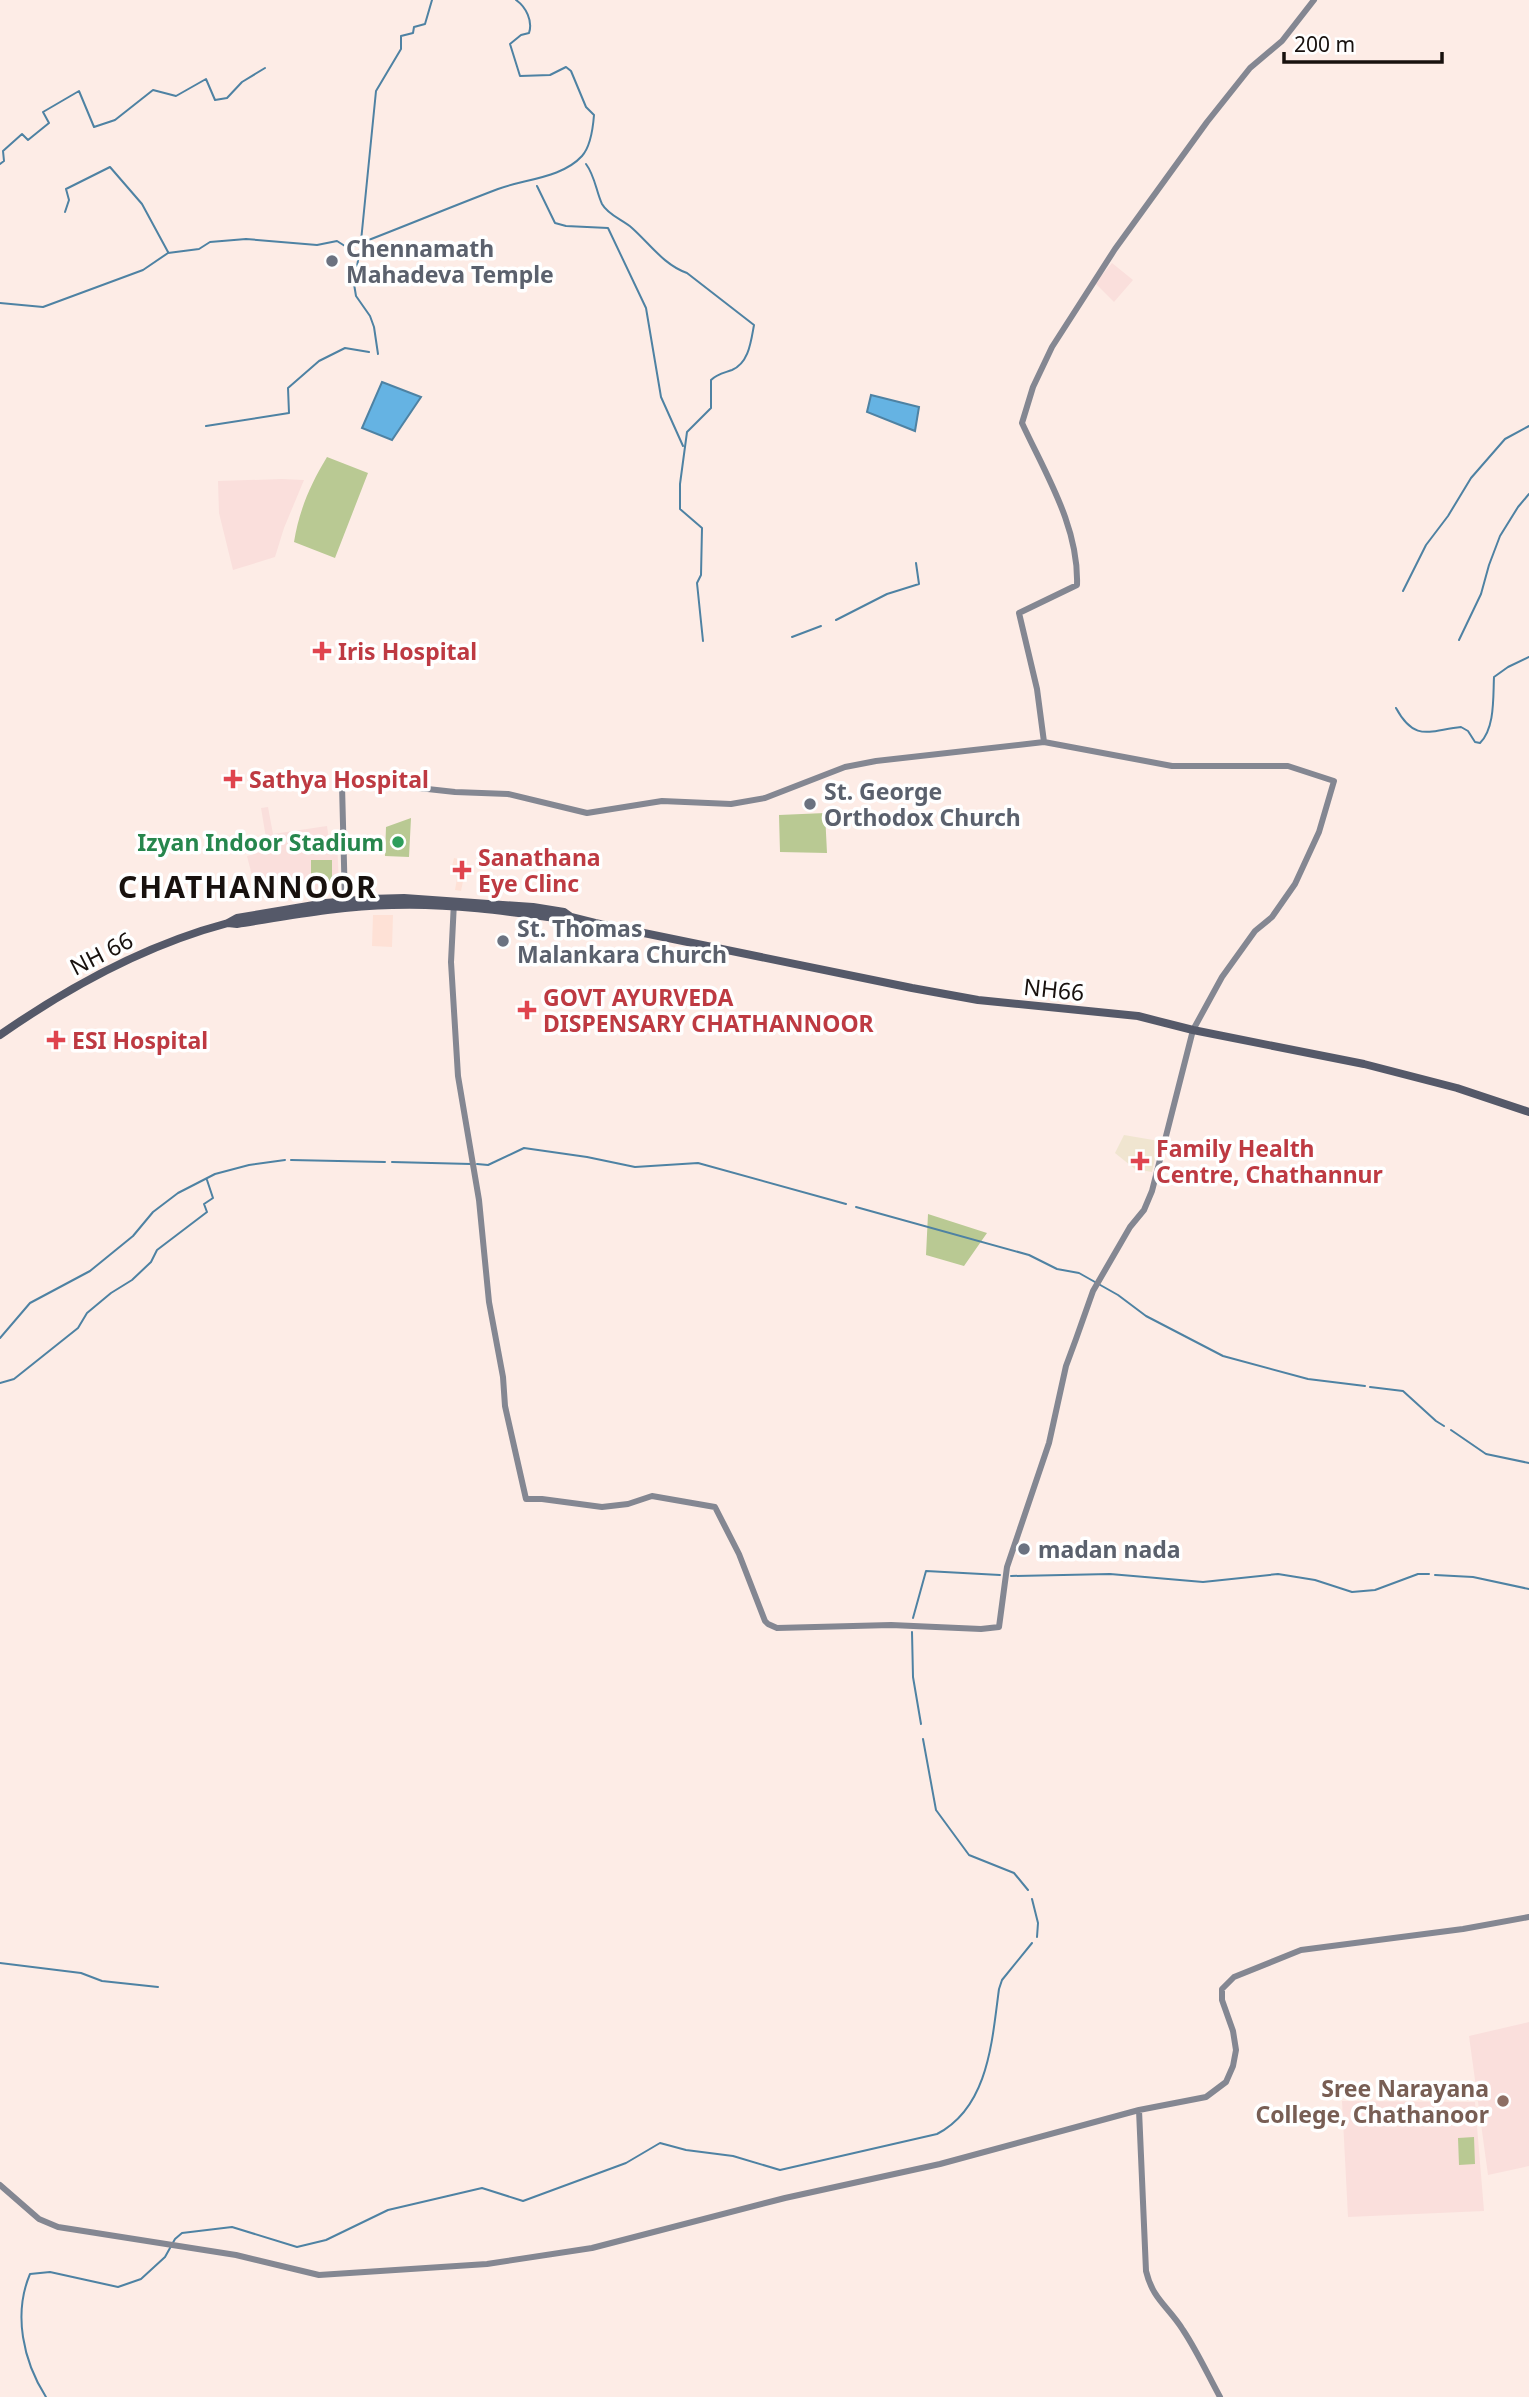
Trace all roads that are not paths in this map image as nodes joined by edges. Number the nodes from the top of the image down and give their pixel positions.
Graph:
1 (1314, 0) edge
2 (1044, 742) junction
3 (454, 904) junction
4 (345, 905) junction
5 (571, 917) joint
6 (1194, 1030) junction
7 (0, 1035) edge
8 (1529, 1112) edge
9 (1529, 1917) edge
10 (1139, 2110) junction
11 (0, 2185) edge
12 (1220, 2397) edge

1 - 2 street
2 - 4 street
2 - 6 street
3 - 4 highway, NH 66 / NH66
3 - 5 highway, NH 66 / NH66
3 - 6 street
4 - 7 highway, NH 66 / NH66
5 - 6 highway, NH66 / NH66
6 - 8 highway, NH66 / NH66
9 - 10 street
10 - 11 street
10 - 12 street

